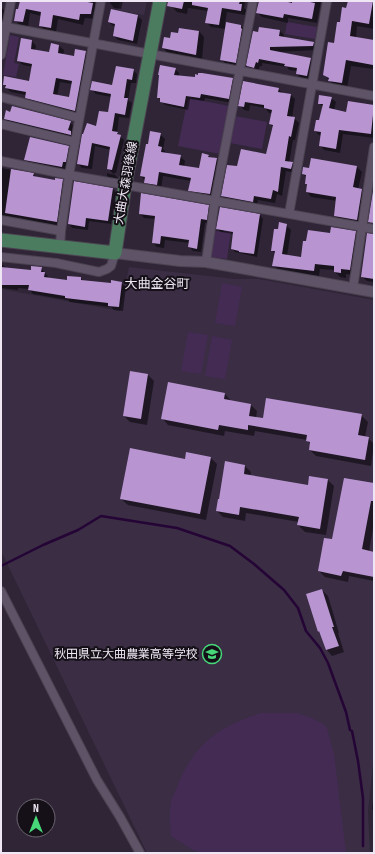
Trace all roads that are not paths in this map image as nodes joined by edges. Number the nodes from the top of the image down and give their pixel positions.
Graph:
1 (11, 1) edge
2 (101, 1) edge
3 (160, 1) edge
4 (254, 1) edge
5 (327, 1) edge
6 (4, 26) edge
7 (94, 42) junction
8 (150, 53) junction
9 (1, 55) edge
10 (240, 70) junction
11 (312, 85) junction
12 (374, 96) edge
13 (1, 97) edge
14 (79, 118) junction
15 (1, 124) edge
16 (75, 142) junction
17 (374, 147) edge
18 (1, 161) edge
19 (69, 175) junction
20 (125, 185) junction
21 (215, 200) junction
22 (289, 214) junction
23 (1, 220) edge
24 (362, 227) junction
25 (374, 229) edge
26 (61, 231) junction
27 (1, 240) edge
28 (60, 248) junction
29 (115, 253) junction
30 (1, 257) edge
31 (206, 262) junction
32 (353, 288) junction
33 (374, 292) edge
34 (1, 591) edge
35 (140, 853) edge

1 - 6 street
2 - 7 street
3 - 8 main road, 大曲大森羽後線
4 - 10 street
5 - 11 street
6 - 7 street
6 - 9 street
7 - 8 street
7 - 14 street
8 - 10 street
8 - 20 main road, 大曲大森羽後線
10 - 11 street
10 - 21 street
11 - 12 street
11 - 22 street
13 - 14 street
14 - 16 street
15 - 16 street
16 - 19 street
17 - 24 street
18 - 19 street
19 - 20 street
19 - 26 street
20 - 21 street
20 - 29 main road, 大曲大森羽後線
21 - 22 street
21 - 31 street
22 - 24 street
23 - 26 street
24 - 25 street
24 - 32 street
26 - 28 street
27 - 28 main road
28 - 29 main road
29 - 30 street
29 - 31 street
31 - 32 street
32 - 33 street
34 - 35 street

